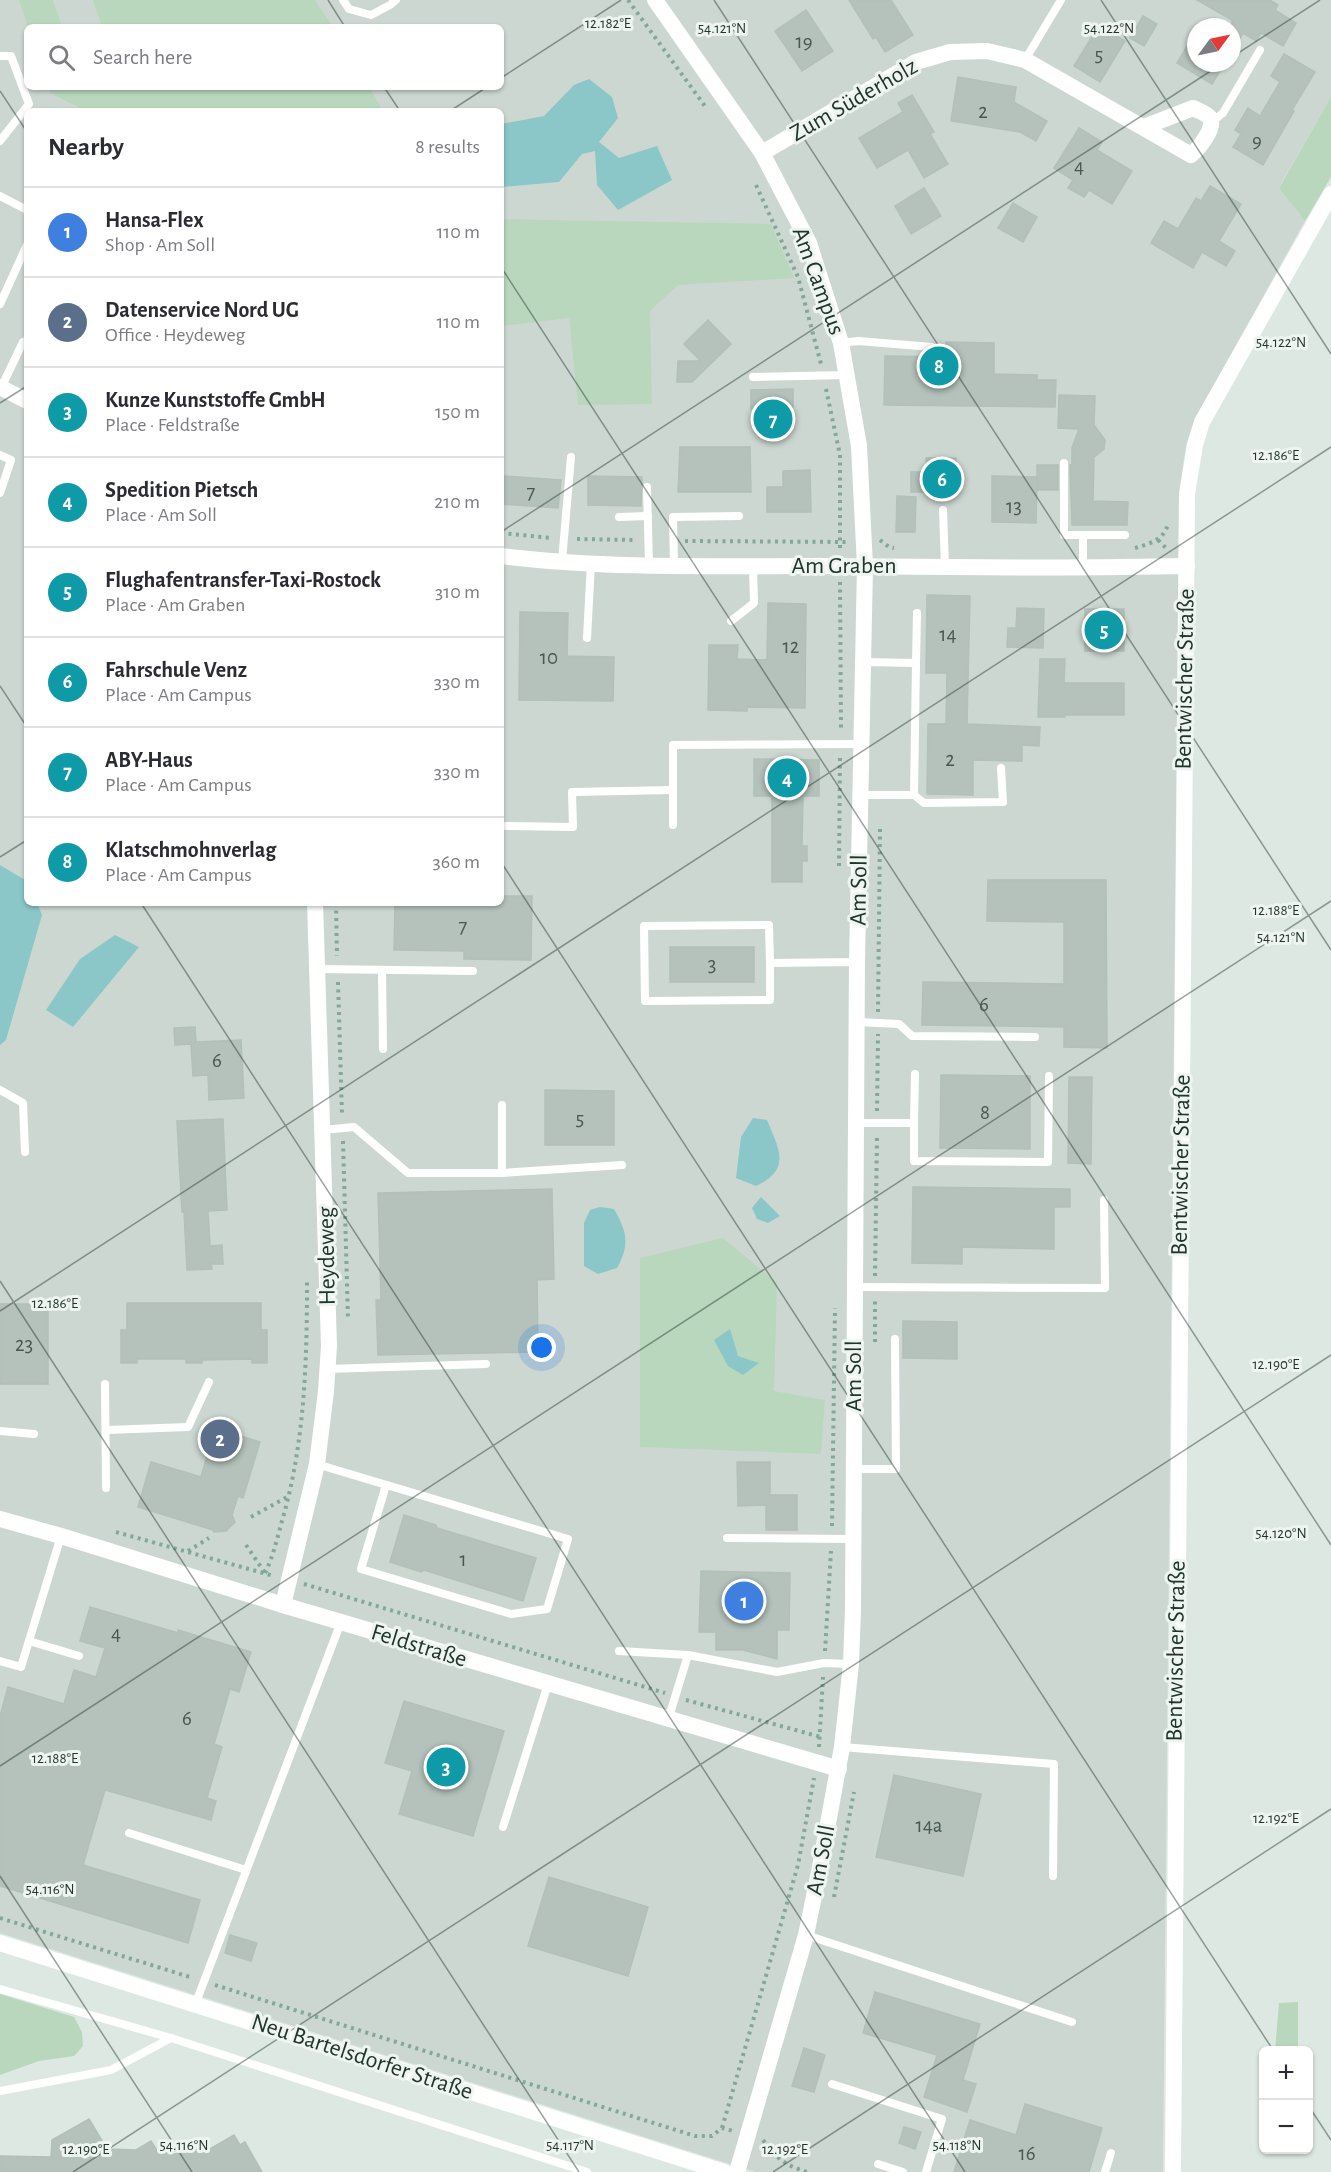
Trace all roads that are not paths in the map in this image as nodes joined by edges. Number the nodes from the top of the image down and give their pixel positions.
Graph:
1 (343, 0) edge
2 (396, 0) edge
3 (655, 0) edge
4 (1061, 0) edge
5 (1260, 50) dead end
6 (0, 56) edge
7 (1024, 60) junction
8 (26, 108) edge
9 (24, 110) edge
10 (1212, 122) junction
11 (1144, 127) junction
12 (0, 141) edge
13 (762, 153) junction
14 (1331, 194) edge
15 (0, 196) edge
16 (24, 208) edge
17 (24, 252) edge
18 (0, 304) edge
19 (24, 342) edge
20 (841, 343) junction
21 (932, 347) dead end
22 (847, 375) junction
23 (753, 377) dead end
24 (0, 388) edge
25 (24, 400) edge
26 (0, 455) edge
27 (571, 457) dead end
28 (1064, 463) dead end
29 (647, 487) dead end
30 (0, 493) edge
31 (943, 510) dead end
32 (648, 516) junction
33 (739, 516) dead end
34 (619, 518) dead end
35 (1083, 535) junction
36 (1125, 535) dead end
37 (504, 556) edge
38 (562, 561) junction
39 (591, 563) junction
40 (649, 565) junction
41 (674, 566) junction
42 (753, 566) junction
43 (864, 566) junction
44 (945, 567) junction
45 (1186, 567) junction
46 (1083, 569) junction
47 (917, 614) dead end
48 (731, 621) dead end
49 (587, 638) dead end
50 (862, 662) junction
51 (916, 663) junction
52 (861, 744) junction
53 (1001, 768) dead end
54 (673, 790) junction
55 (860, 795) junction
56 (914, 795) junction
57 (673, 825) dead end
58 (506, 826) dead end
59 (315, 906) edge
60 (857, 962) junction
61 (770, 963) junction
62 (318, 969) junction
63 (382, 970) junction
64 (473, 971) dead end
65 (857, 1022) junction
66 (1035, 1037) dead end
67 (383, 1049) dead end
68 (915, 1074) dead end
69 (1049, 1076) dead end
70 (0, 1090) edge
71 (502, 1105) dead end
72 (856, 1123) junction
73 (914, 1123) junction
74 (323, 1130) junction
75 (25, 1152) dead end
76 (622, 1165) dead end
77 (502, 1173) junction
78 (1104, 1200) dead end
79 (855, 1287) junction
80 (895, 1339) dead end
81 (486, 1364) dead end
82 (327, 1369) junction
83 (208, 1382) dead end
84 (105, 1384) dead end
85 (105, 1430) junction
86 (0, 1431) edge
87 (33, 1434) dead end
88 (317, 1464) junction
89 (854, 1469) junction
90 (386, 1485) junction
91 (106, 1488) dead end
92 (0, 1519) edge
93 (61, 1536) junction
94 (727, 1538) dead end
95 (853, 1539) junction
96 (283, 1605) junction
97 (340, 1622) junction
98 (29, 1641) junction
99 (619, 1651) dead end
100 (688, 1655) junction
101 (79, 1656) dead end
102 (0, 1661) edge
103 (851, 1664) junction
104 (548, 1684) junction
105 (668, 1720) junction
106 (842, 1747) junction
107 (839, 1769) junction
108 (503, 1827) dead end
109 (129, 1833) dead end
110 (246, 1870) junction
111 (1053, 1876) dead end
112 (806, 1935) junction
113 (0, 1943) edge
114 (0, 1989) edge
115 (195, 2005) junction
116 (1072, 2022) dead end
117 (171, 2038) junction
118 (832, 2084) dead end
119 (0, 2091) edge
120 (1111, 2153) dead end
121 (878, 2164) dead end
122 (587, 2172) edge
123 (724, 2172) edge
124 (736, 2172) edge
125 (903, 2172) edge
126 (926, 2172) edge
127 (1105, 2172) edge
128 (1173, 2172) edge

1 - 2 lane
3 - 13 street, Am Campus
4 - 7 lane
5 - 10 lane
6 - 8 lane
7 - 11 street, Zum Süderholz
7 - 13 street, Zum Süderholz
9 - 12 lane
10 - 11 street
10 - 11 street, Zum Süderholz
13 - 20 street, Am Campus
14 - 45 street, Bentwischer Straße
15 - 16 lane
17 - 18 lane
19 - 24 lane
20 - 21 lane
20 - 22 street, Am Campus
22 - 23 lane
22 - 43 street, Am Campus
24 - 25 street
26 - 30 lane
27 - 38 lane
28 - 35 lane
29 - 32 lane
31 - 44 lane
32 - 34 lane
32 - 40 lane
33 - 41 lane
35 - 36 lane
35 - 46 lane
37 - 38 street, Am Graben
38 - 39 street, Am Graben
39 - 40 street, Am Graben
39 - 49 lane
40 - 41 street, Am Graben
41 - 42 street, Am Graben
42 - 43 street, Am Graben
42 - 48 lane
43 - 44 street, Am Graben
43 - 50 street, Am Soll
44 - 46 street, Am Graben
45 - 46 street, Am Graben
45 - 128 street, Bentwischer Straße
47 - 51 lane
50 - 51 lane
50 - 52 street, Am Soll
51 - 56 lane
52 - 54 lane
52 - 55 street, Am Soll
53 - 56 lane
54 - 57 lane
54 - 58 lane
55 - 56 lane
55 - 60 street, Am Soll
59 - 62 street, Heydeweg
60 - 61 lane
60 - 65 street, Am Soll
61 - 61 lane
62 - 63 lane
62 - 74 street, Heydeweg
63 - 64 lane
63 - 67 lane
65 - 66 lane
65 - 72 street, Am Soll
68 - 73 lane
69 - 73 lane
70 - 75 lane
71 - 77 lane
72 - 73 lane
72 - 79 street, Am Soll
74 - 77 lane
74 - 82 street, Heydeweg
76 - 77 lane
78 - 79 lane
79 - 89 street, Am Soll
80 - 89 lane
81 - 82 lane
82 - 88 street, Heydeweg
83 - 85 lane
84 - 85 lane
85 - 91 lane
86 - 87 lane
88 - 90 lane
88 - 96 street, Heydeweg
89 - 95 street, Am Soll
90 - 90 lane
92 - 93 street, Feldstraße
93 - 96 street, Feldstraße
93 - 98 lane
94 - 95 lane
95 - 103 street, Am Soll
96 - 97 street, Feldstraße
97 - 104 street, Feldstraße
97 - 110 lane
98 - 101 lane
98 - 102 lane
99 - 100 lane
100 - 103 lane
100 - 105 lane
103 - 106 street, Am Soll
104 - 105 street, Feldstraße
104 - 108 lane
105 - 107 street, Feldstraße
106 - 107 street, Am Soll
106 - 111 lane
107 - 112 street, Am Soll
109 - 110 lane
110 - 115 lane
112 - 116 lane
112 - 124 street, Am Soll
113 - 115 street, Neu Bartelsdorfer Straße
114 - 117 lane
115 - 123 street, Neu Bartelsdorfer Straße
117 - 119 lane
117 - 122 lane
118 - 126 lane
120 - 127 lane
121 - 125 lane

